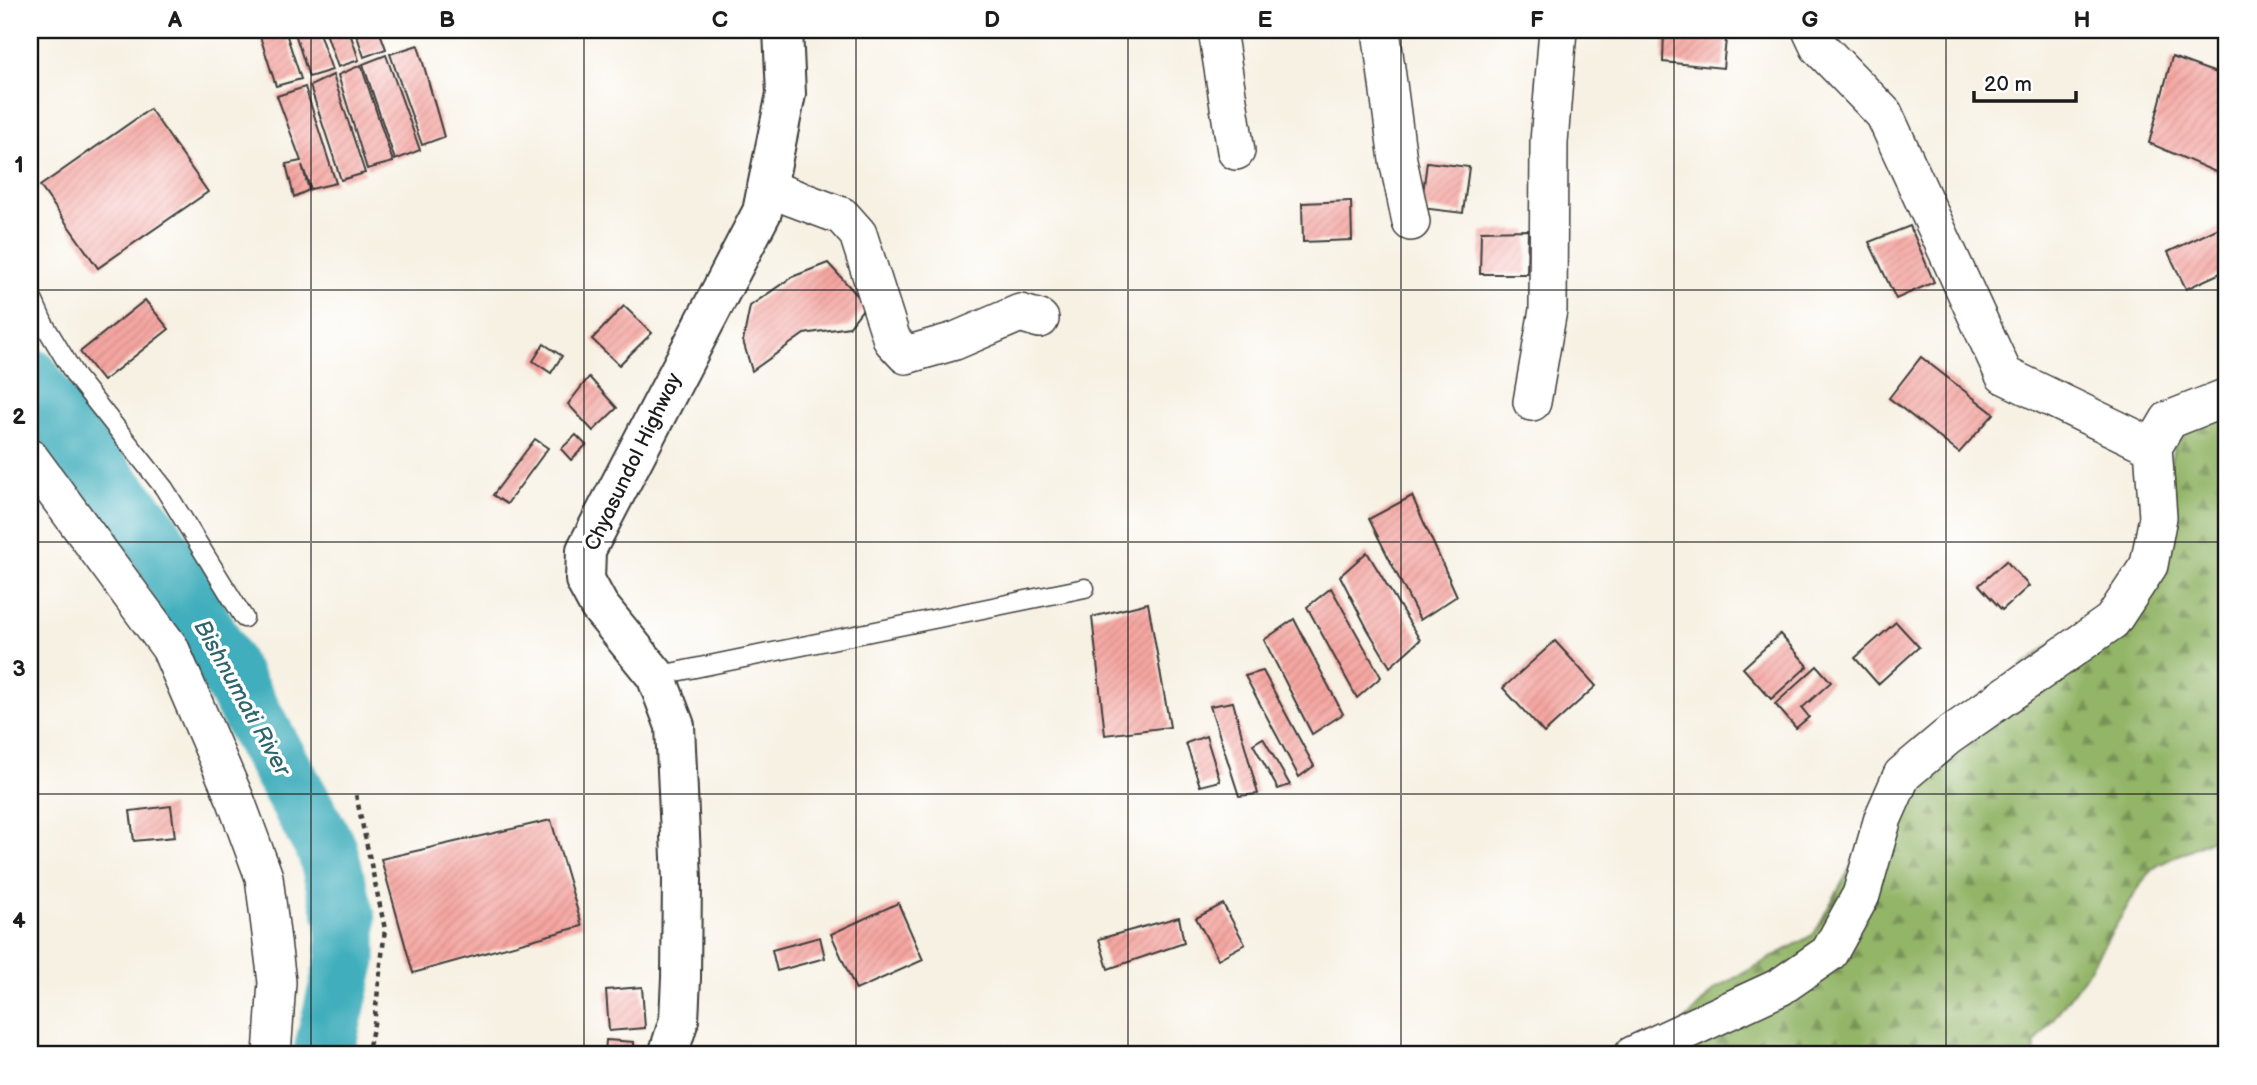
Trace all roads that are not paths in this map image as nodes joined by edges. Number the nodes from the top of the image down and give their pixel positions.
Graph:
1 (783, 30) edge
2 (1217, 30) edge
3 (1381, 30) edge
4 (1558, 30) edge
5 (1811, 30) edge
6 (1236, 151) dead end
7 (767, 188) junction
8 (1411, 222) dead end
9 (30, 293) edge
10 (1040, 318) dead end
11 (2227, 397) edge
12 (1532, 402) dead end
13 (2153, 447) junction
14 (30, 458) edge
15 (1085, 588) dead end
16 (244, 618) dead end
17 (656, 676) junction
18 (272, 1055) edge
19 (668, 1055) edge
20 (1633, 1055) edge

1 - 7 street, Chyasundol Highway
2 - 6 street
3 - 8 street
4 - 12 street
5 - 13 street
7 - 10 street
7 - 17 street, Chyasundol Highway
9 - 16 lane
11 - 13 street
13 - 20 street
14 - 18 street
15 - 17 lane
17 - 19 street, Chyasundol Highway

